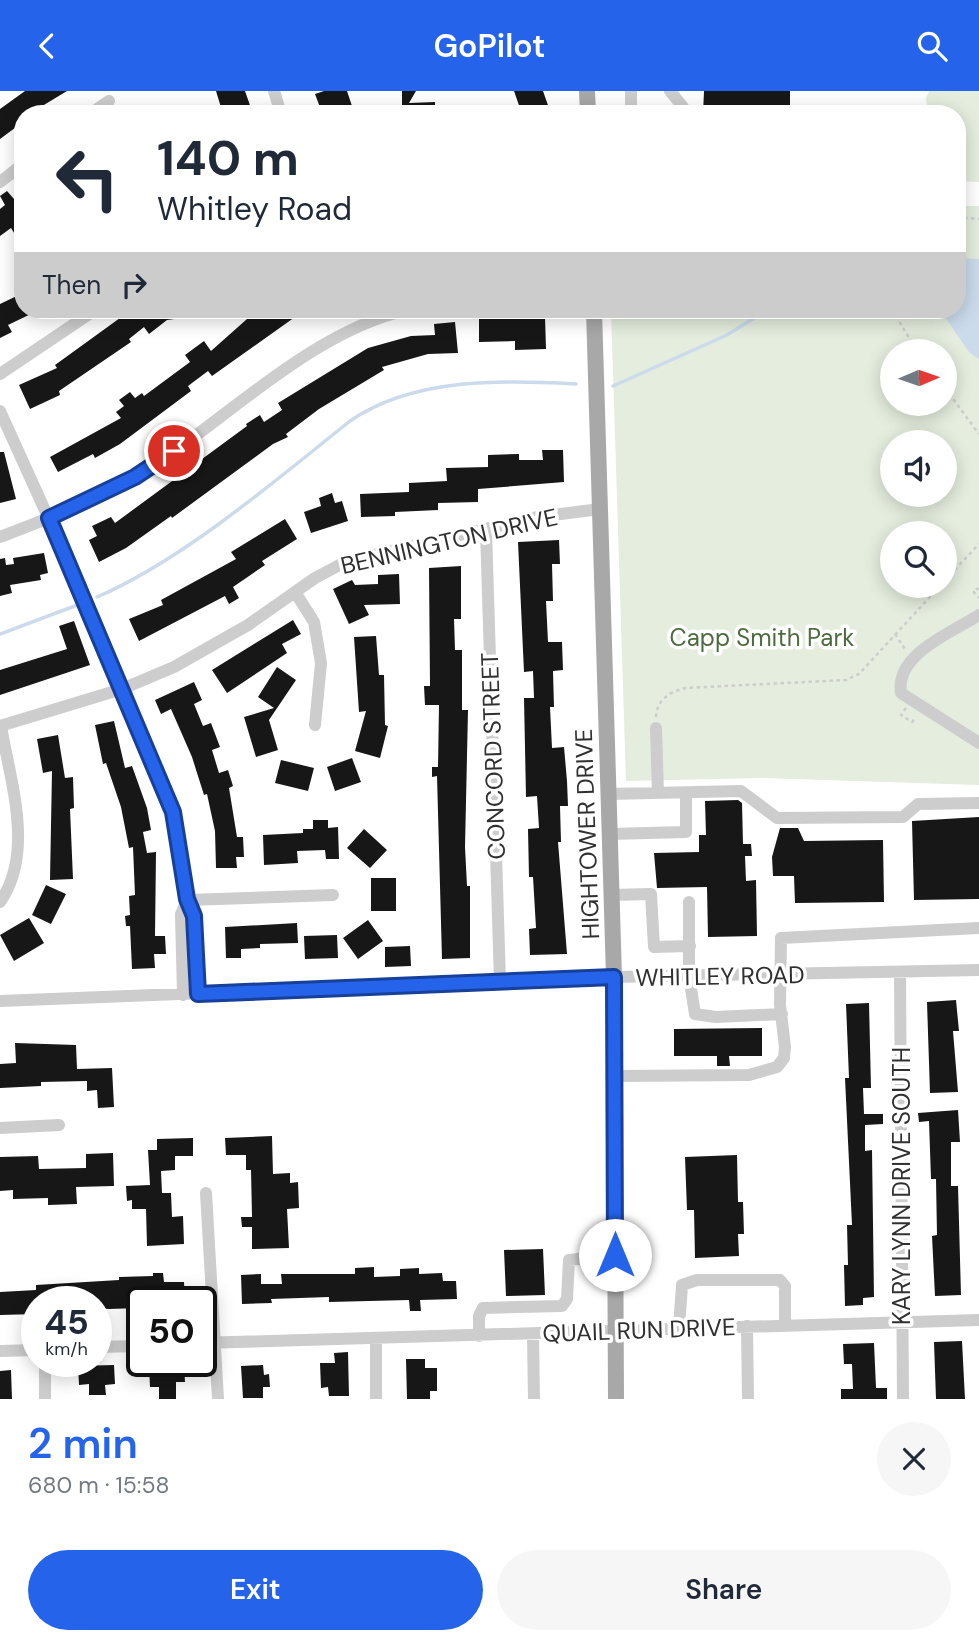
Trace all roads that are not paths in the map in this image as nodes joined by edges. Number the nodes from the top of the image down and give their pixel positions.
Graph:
1 (670, 91) edge
2 (109, 101) dead end
3 (103, 105) edge
4 (681, 105) edge
5 (82, 319) edge
6 (372, 319) edge
7 (594, 319) edge
8 (0, 374) edge
9 (0, 411) edge
10 (600, 509) junction
11 (49, 518) junction
12 (486, 530) junction
13 (0, 537) edge
14 (295, 592) junction
15 (979, 615) edge
16 (122, 689) junction
17 (315, 725) dead end
18 (1, 726) edge
19 (656, 728) road end
20 (979, 743) edge
21 (658, 793) junction
22 (686, 793) junction
23 (608, 794) junction
24 (979, 803) edge
25 (609, 834) junction
26 (333, 895) dead end
27 (611, 895) junction
28 (187, 899) junction
29 (0, 902) edge
30 (689, 902) dead end
31 (979, 928) edge
32 (690, 946) junction
33 (979, 970) edge
34 (900, 973) junction
35 (689, 976) junction
36 (781, 976) junction
37 (614, 977) junction
38 (500, 982) junction
39 (198, 994) junction
40 (183, 995) junction
41 (0, 1001) edge
42 (782, 1014) junction
43 (614, 1076) junction
44 (59, 1125) dead end
45 (0, 1128) edge
46 (206, 1193) dead end
47 (615, 1255) junction
48 (212, 1286) edge
49 (979, 1320) edge
50 (901, 1321) junction
51 (785, 1325) junction
52 (747, 1327) junction
53 (679, 1328) junction
54 (615, 1330) junction
55 (533, 1334) junction
56 (479, 1336) junction
57 (376, 1338) junction
58 (217, 1343) edge
59 (21, 1350) edge
60 (0, 1351) edge
61 (217, 1371) edge
62 (45, 1377) edge
63 (45, 1399) edge
64 (218, 1399) edge
65 (376, 1399) edge
66 (534, 1399) edge
67 (616, 1399) edge
68 (748, 1399) edge
69 (903, 1399) edge

1 - 4 street
2 - 3 street
5 - 8 street
6 - 11 street
7 - 10 main road, HIGHTOWER DRIVE
9 - 11 street
10 - 12 street, BENNINGTON DRIVE
10 - 23 main road, HIGHTOWER DRIVE
11 - 13 street
11 - 16 street
12 - 14 street, BENNINGTON DRIVE
12 - 38 street, CONCORD STREET
14 - 16 street, BENNINGTON DRIVE
14 - 17 street
15 - 20 street
16 - 18 street, BENNINGTON DRIVE
16 - 28 street
18 - 29 street
19 - 21 street
21 - 22 street
21 - 23 street
22 - 24 street
22 - 25 street
23 - 25 main road, HIGHTOWER DRIVE
25 - 27 main road, HIGHTOWER DRIVE
26 - 28 street
27 - 32 street
27 - 37 main road, HIGHTOWER DRIVE
28 - 39 street
28 - 40 street
30 - 32 street
31 - 36 street
32 - 35 street
33 - 34 street, WHITLEY ROAD
34 - 36 street, WHITLEY ROAD
34 - 50 street, KARY LYNN DRIVE SOUTH
35 - 36 street, WHITLEY ROAD
35 - 37 street, WHITLEY ROAD
35 - 42 street
36 - 42 street
37 - 38 street, WHITLEY ROAD
37 - 43 main road, HIGHTOWER DRIVE
38 - 39 street, WHITLEY ROAD
39 - 40 street, WHITLEY ROAD
40 - 41 street, WHITLEY ROAD
42 - 43 street
43 - 47 main road, HIGHTOWER DRIVE
44 - 45 street
46 - 48 street
47 - 54 main road, HIGHTOWER DRIVE
47 - 56 street
49 - 50 street, QUAIL RUN DRIVE
50 - 51 street, QUAIL RUN DRIVE
50 - 69 street, KARY LYNN DRIVE SOUTH
51 - 52 street, QUAIL RUN DRIVE
51 - 53 street
52 - 53 street, QUAIL RUN DRIVE
52 - 68 street
53 - 54 street, QUAIL RUN DRIVE
54 - 55 street, QUAIL RUN DRIVE
54 - 67 main road, HIGHTOWER DRIVE
55 - 56 street, QUAIL RUN DRIVE
55 - 66 street
56 - 57 street, QUAIL RUN DRIVE
57 - 58 street, QUAIL RUN DRIVE
57 - 65 street
59 - 60 street
61 - 64 street
62 - 63 street

